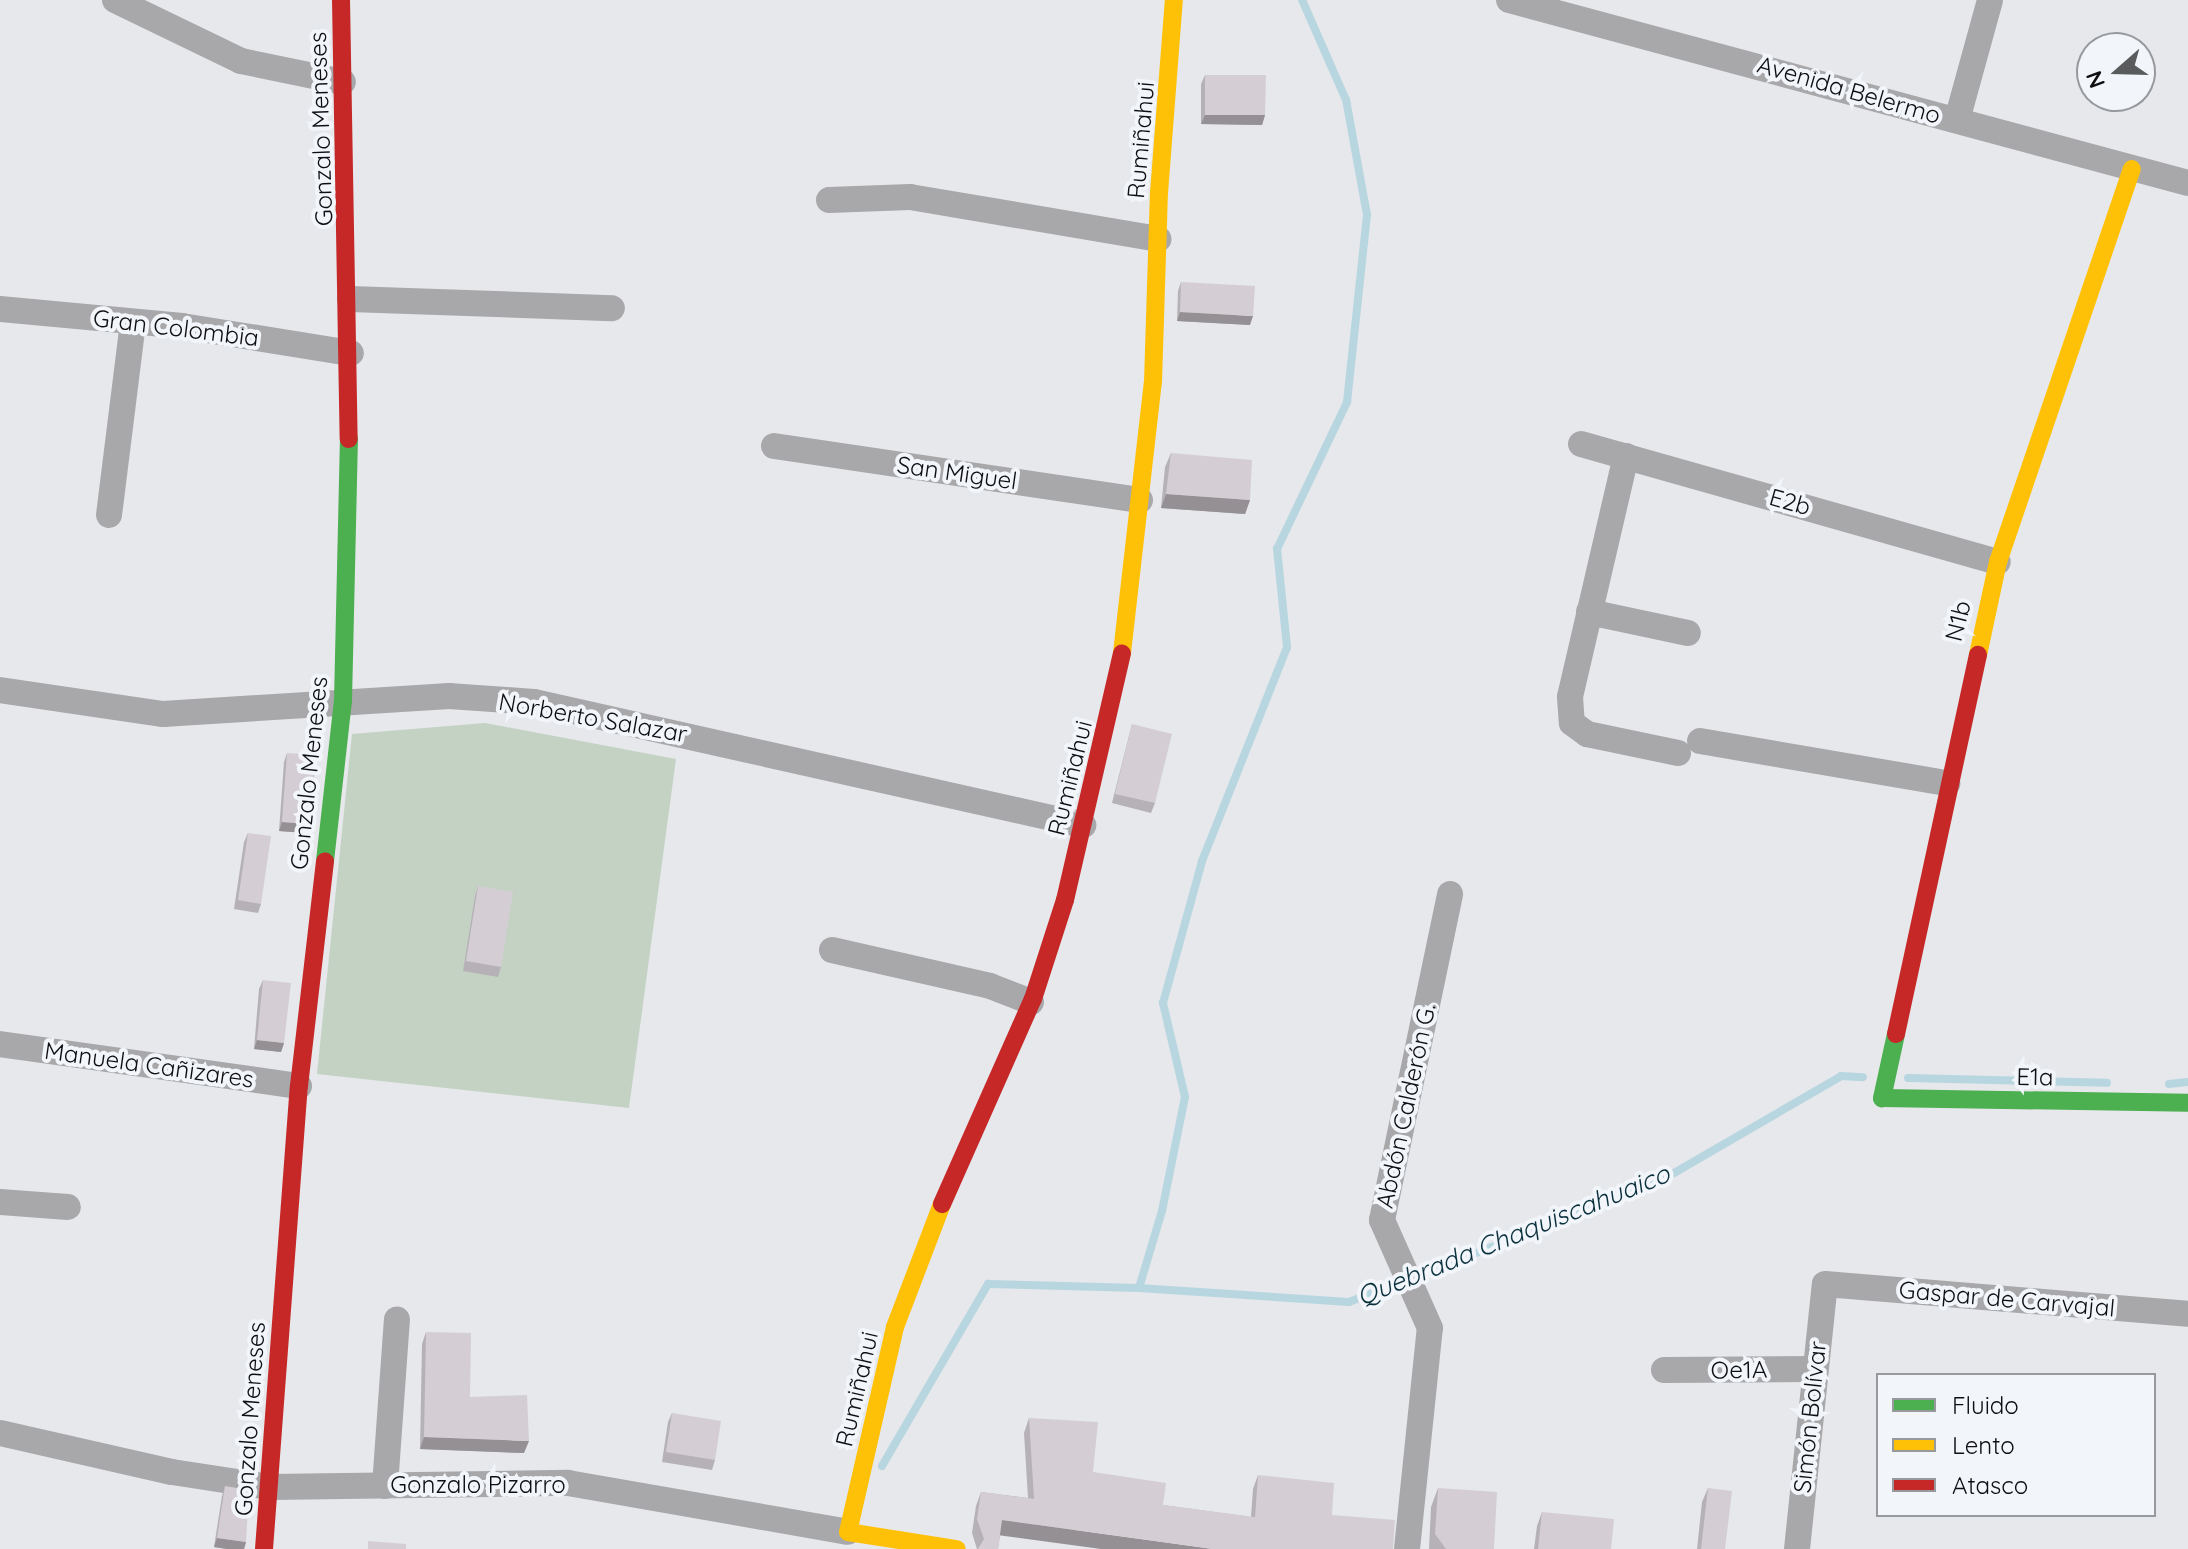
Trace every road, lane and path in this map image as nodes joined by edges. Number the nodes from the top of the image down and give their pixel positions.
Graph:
1 (115, 0) edge
2 (341, 0) edge
3 (1174, 0) edge
4 (1509, 0) edge
5 (1990, 0) edge
6 (1586, 8) edge
7 (343, 82) junction
8 (1957, 120) junction
9 (2132, 169) junction
10 (2188, 183) edge
11 (829, 200) dead end
12 (1158, 239) junction
13 (350, 299) junction
14 (612, 308) dead end
15 (0, 309) edge
16 (133, 322) junction
17 (351, 353) junction
18 (1581, 444) dead end
19 (774, 446) dead end
20 (1626, 456) junction
21 (1140, 500) junction
22 (109, 515) dead end
23 (1998, 562) junction
24 (1589, 612) junction
25 (1688, 633) dead end
26 (0, 690) edge
27 (343, 701) junction
28 (1947, 783) junction
29 (1083, 825) junction
30 (1450, 894) dead end
31 (832, 950) dead end
32 (1031, 1002) junction
33 (0, 1044) edge
34 (299, 1086) junction
35 (1882, 1098) joint
36 (2188, 1103) edge
37 (0, 1202) edge
38 (68, 1207) dead end
39 (1825, 1284) joint
40 (2188, 1314) edge
41 (397, 1319) dead end
42 (1814, 1369) junction
43 (1664, 1370) dead end
44 (0, 1433) edge
45 (385, 1486) junction
46 (270, 1487) junction
47 (848, 1532) junction
48 (264, 1549) edge
49 (957, 1549) edge
50 (1407, 1549) edge
51 (1797, 1549) edge

1 - 7 street
2 - 7 street, Gonzalo Meneses
3 - 12 street, Rumiñahui
4 - 6 street, Avenida Belermo
5 - 8 street
6 - 8 street, Avenida Belermo
7 - 13 street, Gonzalo Meneses
8 - 9 street, Avenida Belermo
9 - 10 street, Avenida Belermo
9 - 23 street, N1b
11 - 12 street
12 - 21 street, Rumiñahui
13 - 14 street
13 - 17 street, Gonzalo Meneses
15 - 16 street, Gran Colombia
16 - 17 street, Gran Colombia
16 - 22 street
17 - 27 street, Gonzalo Meneses
18 - 20 street, E2b
19 - 21 street, San Miguel
20 - 23 street, E2b
20 - 24 street
21 - 29 street, Rumiñahui
23 - 28 street, N1b
24 - 25 street
24 - 28 street
26 - 27 street, Norberto Salazar
27 - 29 street, Norberto Salazar
27 - 34 street, Gonzalo Meneses
28 - 35 street, N1b
29 - 32 street, Rumiñahui
30 - 50 street, Abdón Calderón G.
31 - 32 street
32 - 47 street, Rumiñahui
33 - 34 street, Manuela Cañizares
34 - 46 street, Gonzalo Meneses
35 - 36 street, E1a
37 - 38 street
39 - 40 street, Gaspar de Carvajal
39 - 42 street, Simón Bolívar
41 - 45 street
42 - 43 street, Oe1A
42 - 51 street, Simón Bolívar
44 - 46 street, Gonzalo Pizarro
45 - 46 street, Gonzalo Pizarro
45 - 47 street, Gonzalo Pizarro
46 - 48 street, Gonzalo Meneses
47 - 49 street, Gonzalo Pizarro

